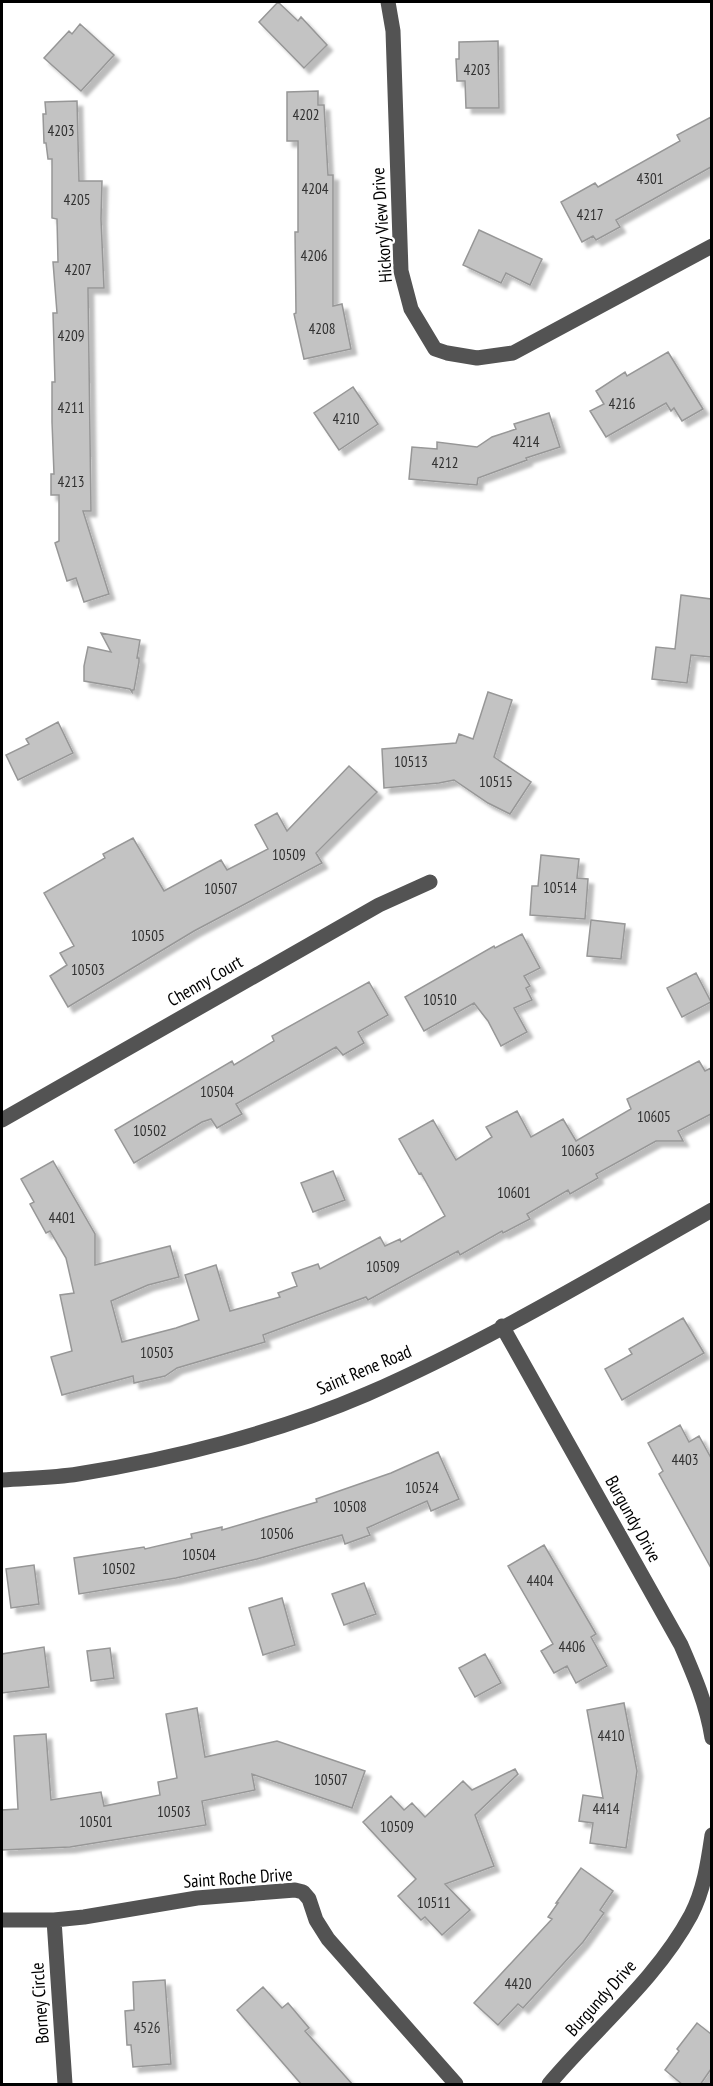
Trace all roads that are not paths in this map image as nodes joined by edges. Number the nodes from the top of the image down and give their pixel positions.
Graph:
1 (388, 2) edge
2 (711, 246) edge
3 (430, 882) dead end
4 (2, 1120) edge
5 (711, 1210) edge
6 (502, 1326) junction
7 (2, 1480) edge
8 (711, 1738) edge
9 (711, 1835) edge
10 (2, 1920) edge
11 (54, 1920) junction
12 (65, 2085) edge
13 (456, 2085) edge
14 (549, 2085) edge

1 - 2 street, Hickory View Drive
3 - 4 street, Chenny Court
5 - 6 street, Saint Rene Road
6 - 7 street, Saint Rene Road
6 - 8 street, Burgundy Drive
9 - 14 street, Burgundy Drive
10 - 11 street, Saint Roche Drive
11 - 12 street, Borney Circle
11 - 13 street, Saint Roche Drive

